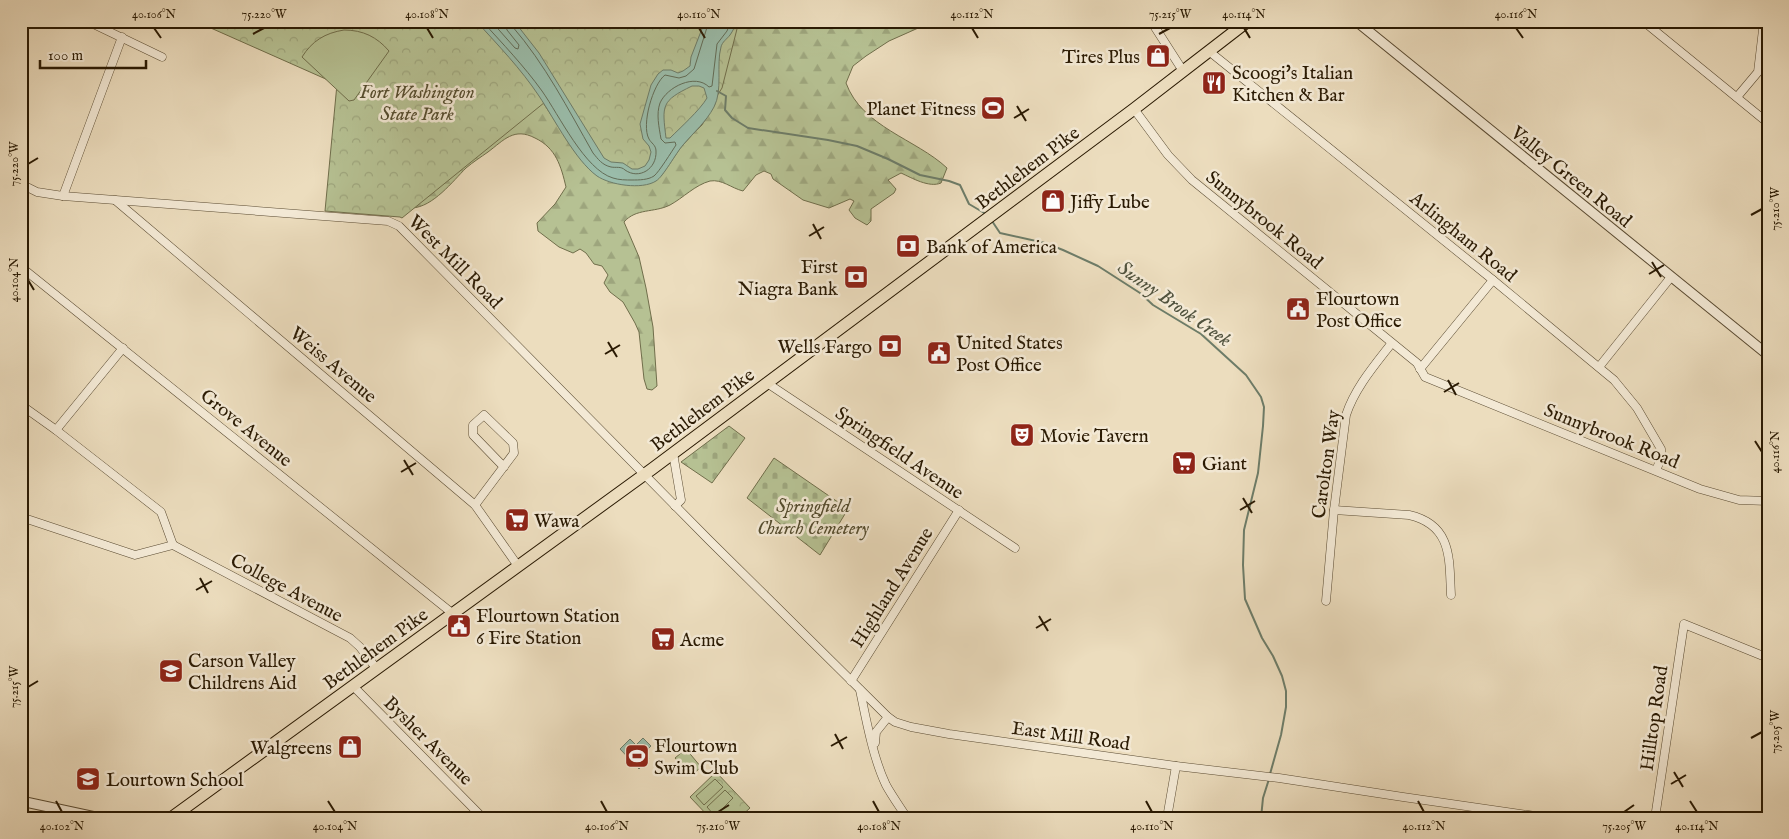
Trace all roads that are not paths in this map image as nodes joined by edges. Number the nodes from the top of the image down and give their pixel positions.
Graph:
1 (23, 21) edge
2 (87, 21) edge
3 (1151, 21) edge
4 (1248, 21) edge
5 (1356, 21) edge
6 (1642, 21) edge
7 (1764, 21) edge
8 (21, 26) edge
9 (122, 37) junction
10 (1210, 52) junction
11 (162, 57) dead end
12 (1183, 71) junction
13 (1737, 97) junction
14 (1134, 109) junction
15 (1768, 123) edge
16 (21, 184) edge
17 (63, 196) junction
18 (115, 200) junction
19 (21, 267) edge
20 (1671, 277) junction
21 (1493, 280) junction
22 (1392, 344) junction
23 (123, 348) junction
24 (1768, 355) edge
25 (1599, 366) junction
26 (1420, 369) junction
27 (767, 383) junction
28 (21, 405) edge
29 (56, 430) junction
30 (673, 453) junction
31 (504, 466) junction
32 (1656, 470) junction
33 (645, 474) junction
34 (1768, 502) edge
35 (474, 504) junction
36 (675, 506) junction
37 (959, 510) junction
38 (1334, 510) junction
39 (21, 517) edge
40 (173, 545) junction
41 (1015, 548) dead end
42 (518, 566) junction
43 (1451, 595) dead end
44 (1326, 601) dead end
45 (452, 613) junction
46 (1768, 658) edge
47 (376, 668) junction
48 (851, 681) junction
49 (353, 686) junction
50 (860, 690) junction
51 (888, 717) junction
52 (875, 751) junction
53 (1176, 766) junction
54 (21, 801) edge
55 (100, 818) edge
56 (171, 818) edge
57 (483, 818) edge
58 (907, 818) edge
59 (1167, 818) edge
60 (1549, 818) edge
61 (1655, 818) edge

1 - 8 street
2 - 9 street
3 - 12 street
4 - 10 main road, Bethlehem Pike
5 - 20 street, Valley Green Road
6 - 13 street
7 - 13 street
9 - 11 street
9 - 17 street
10 - 12 main road, Bethlehem Pike
10 - 21 street, Arlingham Road
12 - 14 main road, Bethlehem Pike
13 - 15 street
14 - 22 street, Sunnybrook Road
14 - 27 main road, Bethlehem Pike
16 - 17 street, West Mill Road
17 - 18 street, West Mill Road
18 - 33 street, West Mill Road
18 - 35 street, Weiss Avenue
19 - 23 street, Grove Avenue
20 - 24 street, Valley Green Road
20 - 25 street
21 - 25 street, Arlingham Road
21 - 26 street
22 - 26 street, Sunnybrook Road
22 - 38 street, Carolton Way
23 - 29 street
23 - 45 street, Grove Avenue
25 - 32 street, Arlingham Road
26 - 32 street, Sunnybrook Road
27 - 30 main road, Bethlehem Pike
27 - 37 street, Springfield Avenue
28 - 29 street
29 - 40 street
30 - 33 main road, Bethlehem Pike
30 - 36 street
31 - 31 street
31 - 35 street
32 - 34 street, Sunnybrook Road
33 - 36 street, West Mill Road
33 - 42 main road, Bethlehem Pike
35 - 42 street, Weiss Avenue
36 - 48 street, East Mill Road
37 - 41 street, Springfield Avenue
37 - 48 street, Highland Avenue
38 - 43 street
38 - 44 street, Carolton Way
39 - 40 street
40 - 47 street, College Avenue
42 - 45 main road, Bethlehem Pike
45 - 47 main road, Bethlehem Pike
46 - 61 street, Hilltop Road
47 - 49 main road, Bethlehem Pike
48 - 50 street, East Mill Road
49 - 56 main road, Bethlehem Pike
49 - 57 street, Bysher Avenue
50 - 51 street, East Mill Road
50 - 52 street
51 - 52 street
51 - 53 street, East Mill Road
52 - 58 street
53 - 59 street
53 - 60 street, East Mill Road
54 - 55 street

